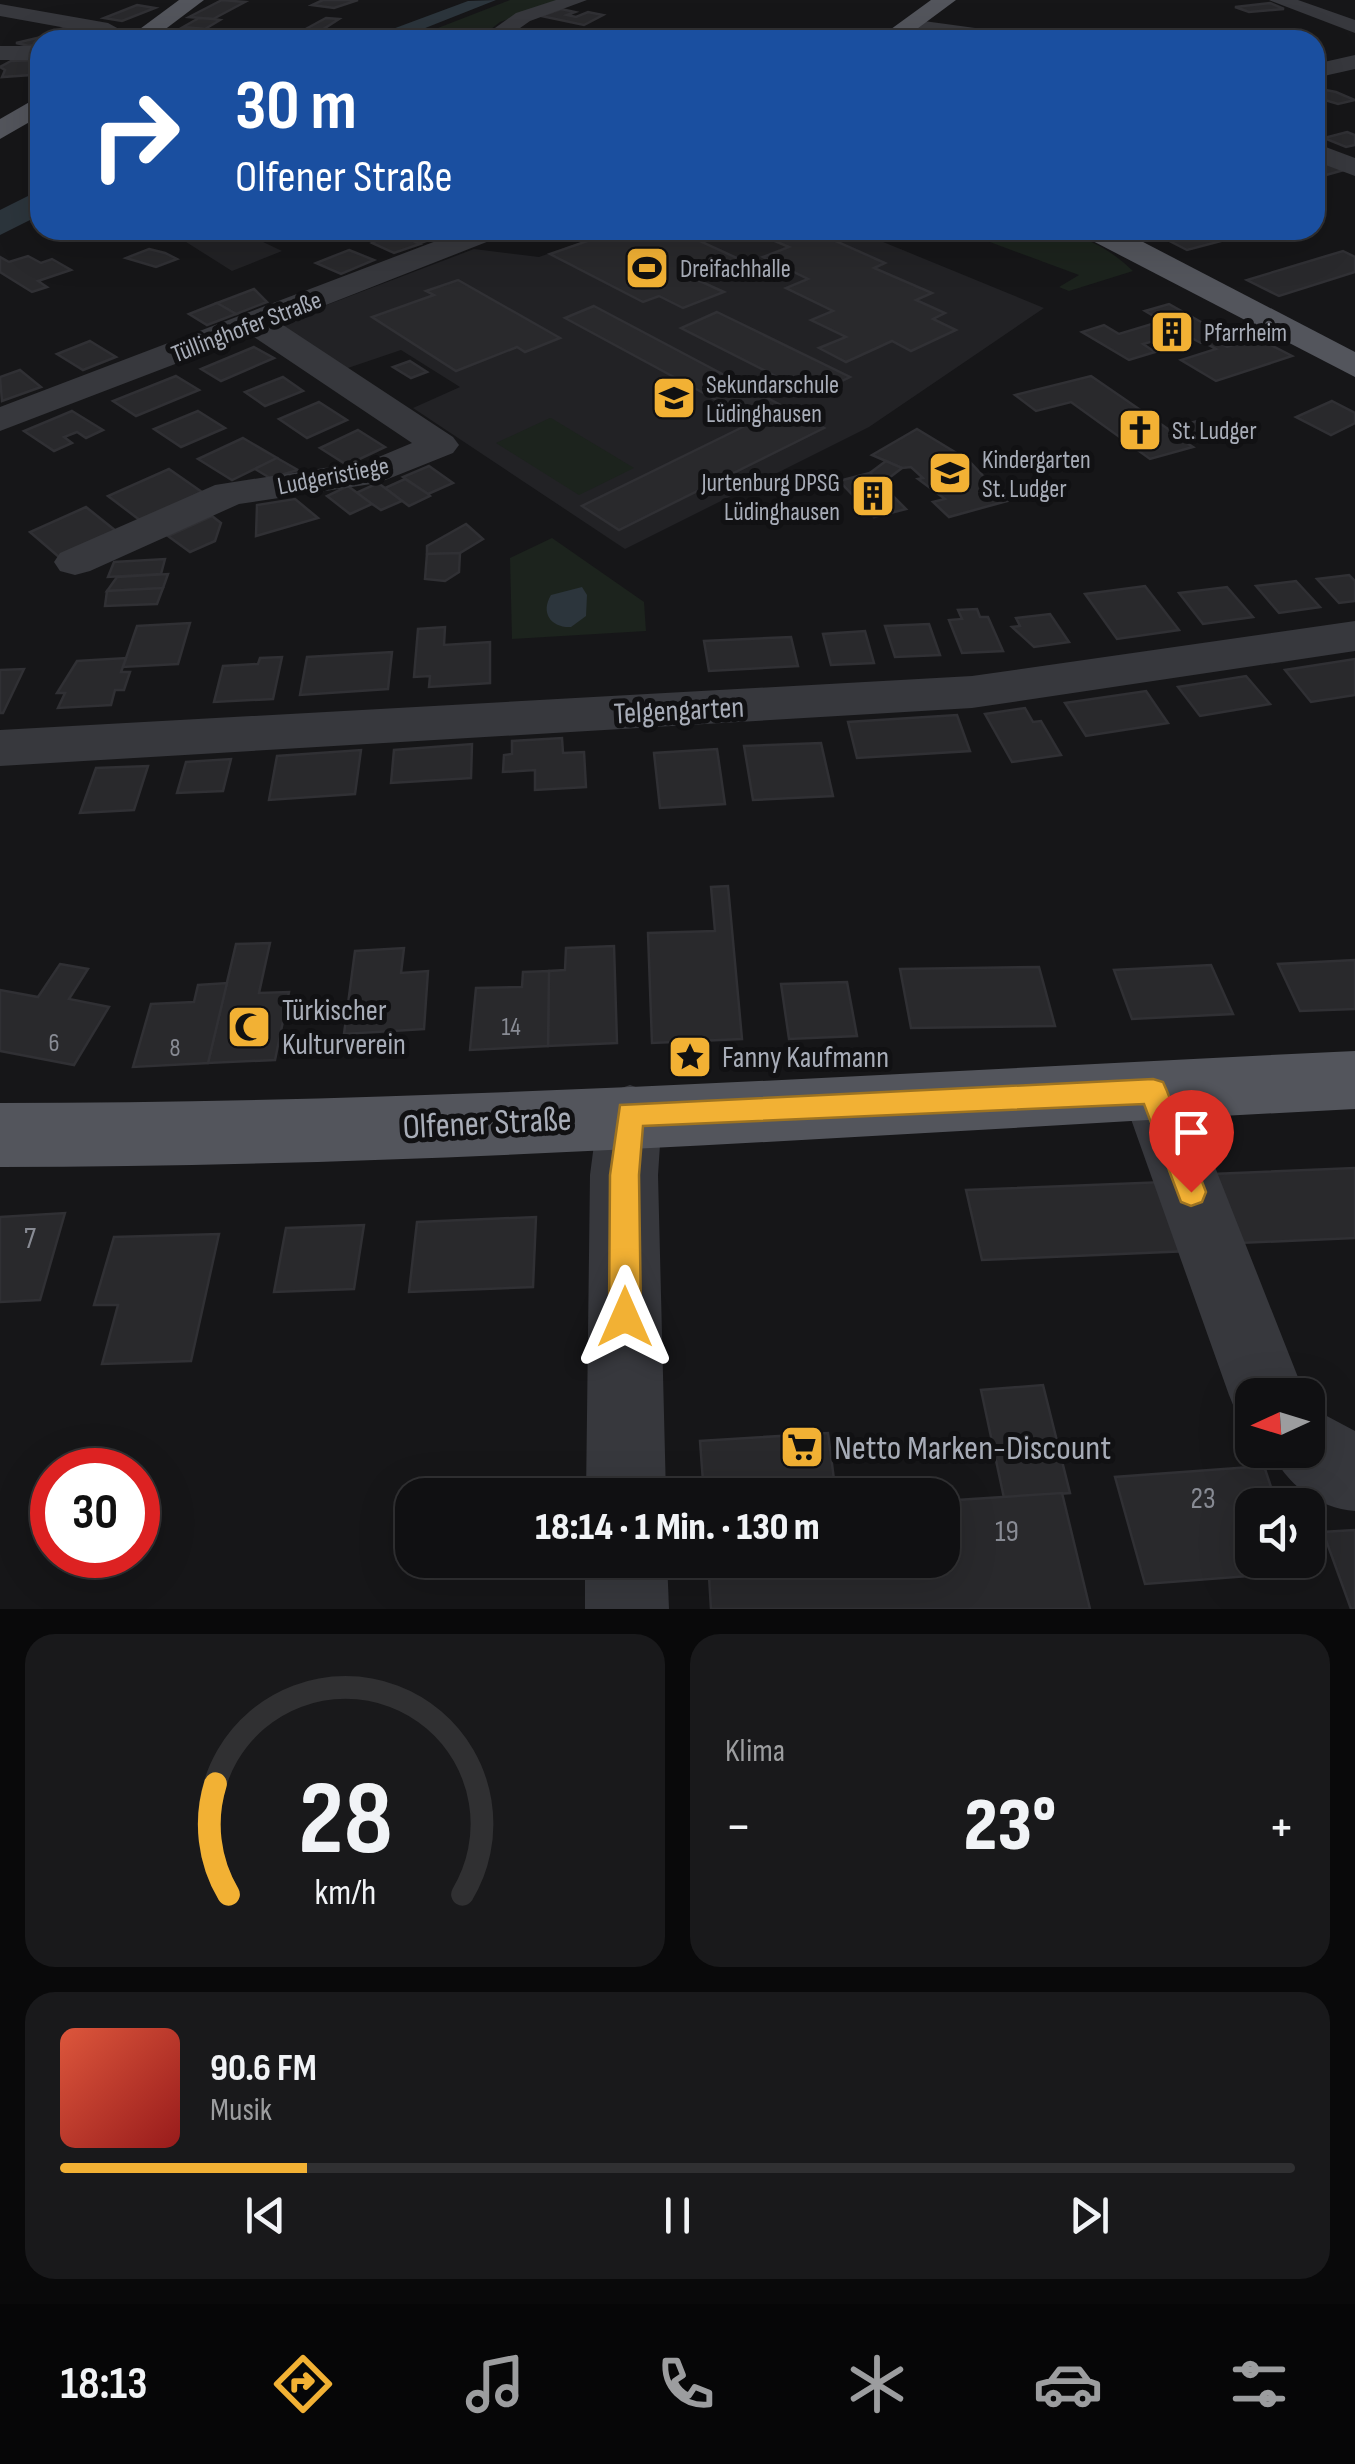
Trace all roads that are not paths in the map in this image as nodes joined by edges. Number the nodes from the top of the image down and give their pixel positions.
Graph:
1 (193, 0) edge
2 (576, 0) edge
3 (944, 0) edge
4 (1278, 0) edge
5 (4, 10) edge
6 (909, 25) junction
7 (1355, 27) edge
8 (105, 30) edge
9 (150, 30) edge
10 (503, 30) edge
11 (902, 30) edge
12 (943, 30) edge
13 (30, 52) edge
14 (0, 53) edge
15 (1355, 62) edge
16 (1325, 69) edge
17 (30, 110) edge
18 (0, 130) edge
19 (1325, 155) edge
20 (1355, 168) edge
21 (466, 240) edge
22 (1115, 240) edge
23 (255, 322) junction
24 (1348, 362) edge
25 (0, 420) edge
26 (76, 562) dead end
27 (1355, 636) edge
28 (0, 748) edge
29 (1355, 1080) edge
30 (1153, 1091) junction
31 (630, 1114) junction
32 (0, 1135) edge
33 (1261, 1378) edge
34 (1325, 1458) edge
35 (1355, 1471) edge
36 (626, 1478) edge
37 (626, 1578) edge
38 (626, 1609) edge

1 - 9 main road
2 - 10 street
3 - 6 main road
4 - 7 street
5 - 8 street
6 - 11 main road
6 - 12 street
13 - 14 street
15 - 16 street
17 - 18 main road
19 - 20 street
21 - 23 street, Tüllinghofer Straße
22 - 24 main road
23 - 25 street, Tüllinghofer Straße
23 - 26 street, Ludgeristiege
27 - 28 street, Telgengarten
29 - 30 main road, Olfener Straße
30 - 31 main road, Olfener Straße
30 - 33 street
31 - 32 main road, Olfener Straße
31 - 36 street
34 - 35 street
37 - 38 street

